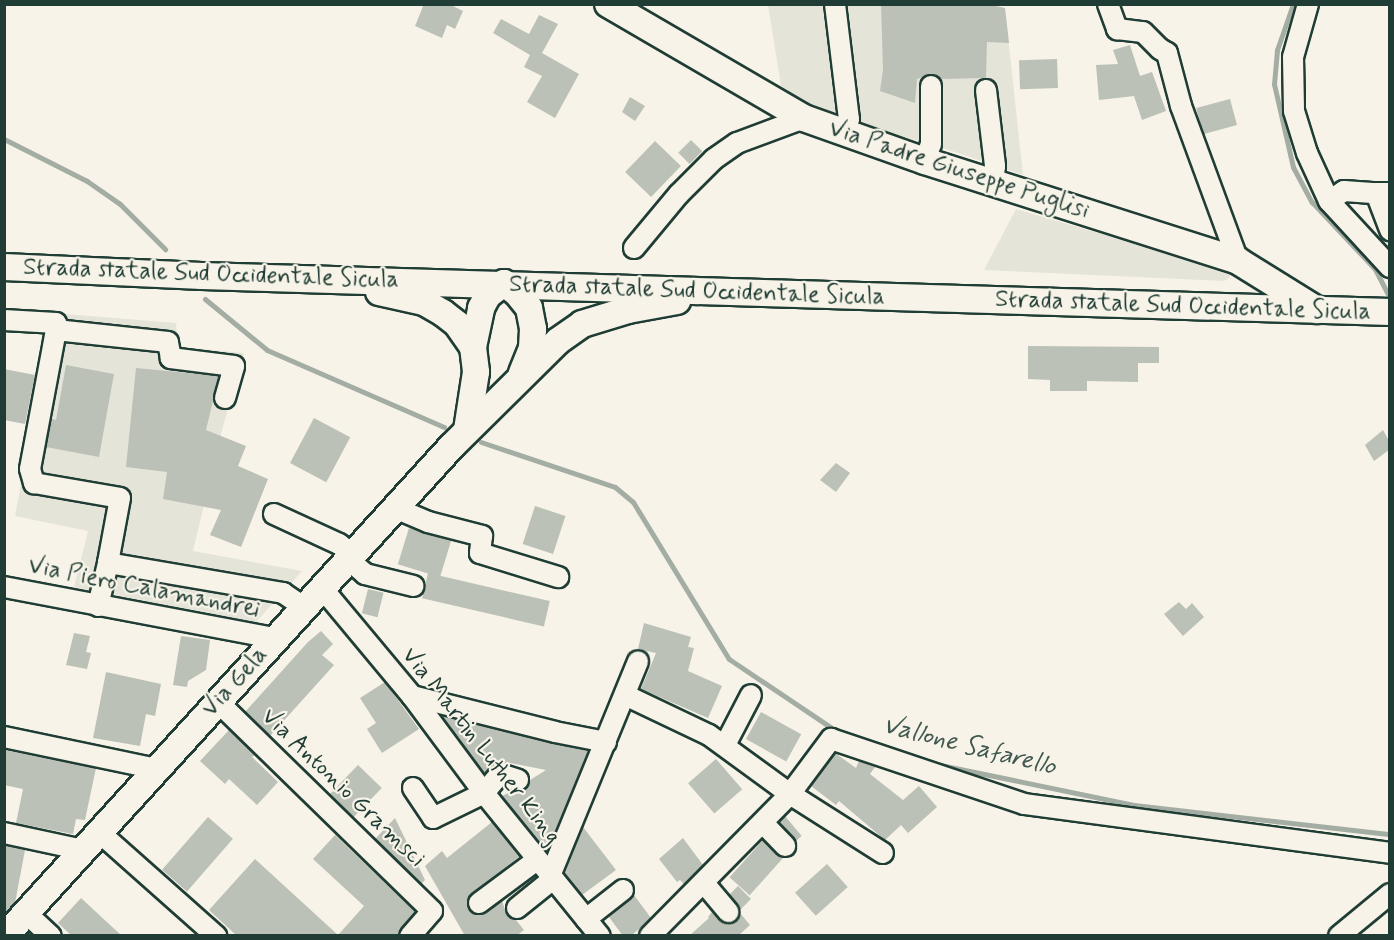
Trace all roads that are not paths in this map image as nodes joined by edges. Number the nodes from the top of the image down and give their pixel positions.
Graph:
1 (608, 4) edge
2 (835, 4) edge
3 (1108, 4) edge
4 (1308, 4) edge
5 (931, 86) dead end
6 (986, 90) dead end
7 (804, 118) junction
8 (841, 132) junction
9 (925, 160) junction
10 (993, 182) junction
11 (1383, 193) edge
12 (1329, 201) junction
13 (1389, 230) edge
14 (634, 248) dead end
15 (1238, 261) junction
16 (4, 267) edge
17 (1389, 267) edge
18 (299, 278) junction
19 (504, 283) junction
20 (727, 292) junction
21 (1320, 311) junction
22 (1388, 312) edge
23 (4, 320) edge
24 (56, 330) junction
25 (473, 347) junction
26 (521, 377) junction
27 (225, 398) dead end
28 (467, 430) junction
29 (395, 508) junction
30 (274, 514) dead end
31 (351, 557) junction
32 (108, 563) junction
33 (558, 577) dead end
34 (414, 586) dead end
35 (4, 587) edge
36 (322, 588) junction
37 (98, 606) junction
38 (304, 607) junction
39 (274, 638) junction
40 (638, 661) dead end
41 (625, 694) junction
42 (751, 695) dead end
43 (412, 696) junction
44 (218, 702) junction
45 (4, 737) edge
46 (606, 742) junction
47 (725, 745) junction
48 (157, 769) junction
49 (518, 780) dead end
50 (413, 788) dead end
51 (484, 793) junction
52 (790, 794) junction
53 (763, 823) junction
54 (4, 833) edge
55 (91, 841) junction
56 (785, 846) dead end
57 (883, 853) dead end
58 (1389, 853) edge
59 (537, 860) junction
60 (552, 877) junction
61 (704, 883) junction
62 (623, 890) dead end
63 (1389, 894) edge
64 (479, 903) dead end
65 (517, 908) dead end
66 (26, 912) junction
67 (728, 912) dead end
68 (586, 919) junction
69 (5, 936) edge
70 (51, 936) edge
71 (216, 936) edge
72 (410, 936) edge
73 (600, 936) edge
74 (650, 936) edge
75 (1339, 936) edge

1 - 7 main road, Via Padre Giuseppe Puglisi
2 - 8 street
3 - 15 street
4 - 12 street
5 - 9 street
6 - 10 street
7 - 8 main road, Via Padre Giuseppe Puglisi
7 - 14 street
8 - 9 main road, Via Padre Giuseppe Puglisi
9 - 10 main road, Via Padre Giuseppe Puglisi
10 - 15 main road, Via Padre Giuseppe Puglisi
11 - 12 street
11 - 13 street
12 - 17 street
15 - 21 main road, Via Padre Giuseppe Puglisi
16 - 18 main road, Strada statale Sud Occidentale Sicula
18 - 19 main road, Strada statale Sud Occidentale Sicula
18 - 25 main road
19 - 20 main road, Strada statale Sud Occidentale Sicula
19 - 25 main road
19 - 26 main road
20 - 21 main road, Strada statale Sud Occidentale Sicula
20 - 26 main road, Via Gela
21 - 22 main road, Strada statale Sud Occidentale Sicula
23 - 24 street
24 - 27 street
24 - 32 street
25 - 28 main road
26 - 28 main road, Via Gela
28 - 29 main road, Via Gela
29 - 31 main road, Via Gela
29 - 33 street
30 - 31 street
31 - 34 street
31 - 36 main road, Via Gela
32 - 37 street
32 - 38 street
35 - 37 street, Via Piero Calamandrei
36 - 38 main road, Via Gela
36 - 43 street, Via Martin Luther King
37 - 39 street, Via Piero Calamandrei
38 - 39 main road, Via Gela
39 - 44 main road, Via Gela
40 - 41 street
41 - 46 street
41 - 47 street
42 - 47 street
43 - 46 street
43 - 51 street, Via Martin Luther King
44 - 48 main road, Via Gela
44 - 72 street, Via Antonio Gramsci
45 - 48 street
46 - 60 street
47 - 52 street
48 - 55 main road, Via Gela
49 - 51 street
50 - 51 street
51 - 59 street, Via Martin Luther King
52 - 53 street
52 - 57 street
52 - 58 street
53 - 56 street
53 - 61 street
54 - 55 street
55 - 66 main road, Via Gela
55 - 71 street
59 - 60 street, Via Martin Luther King
59 - 64 street
60 - 65 street
60 - 68 street, Via Martin Luther King
61 - 67 street
61 - 74 street
62 - 68 street
63 - 75 street
66 - 69 main road, Via Gela
66 - 70 street
68 - 73 street, Via Martin Luther King

